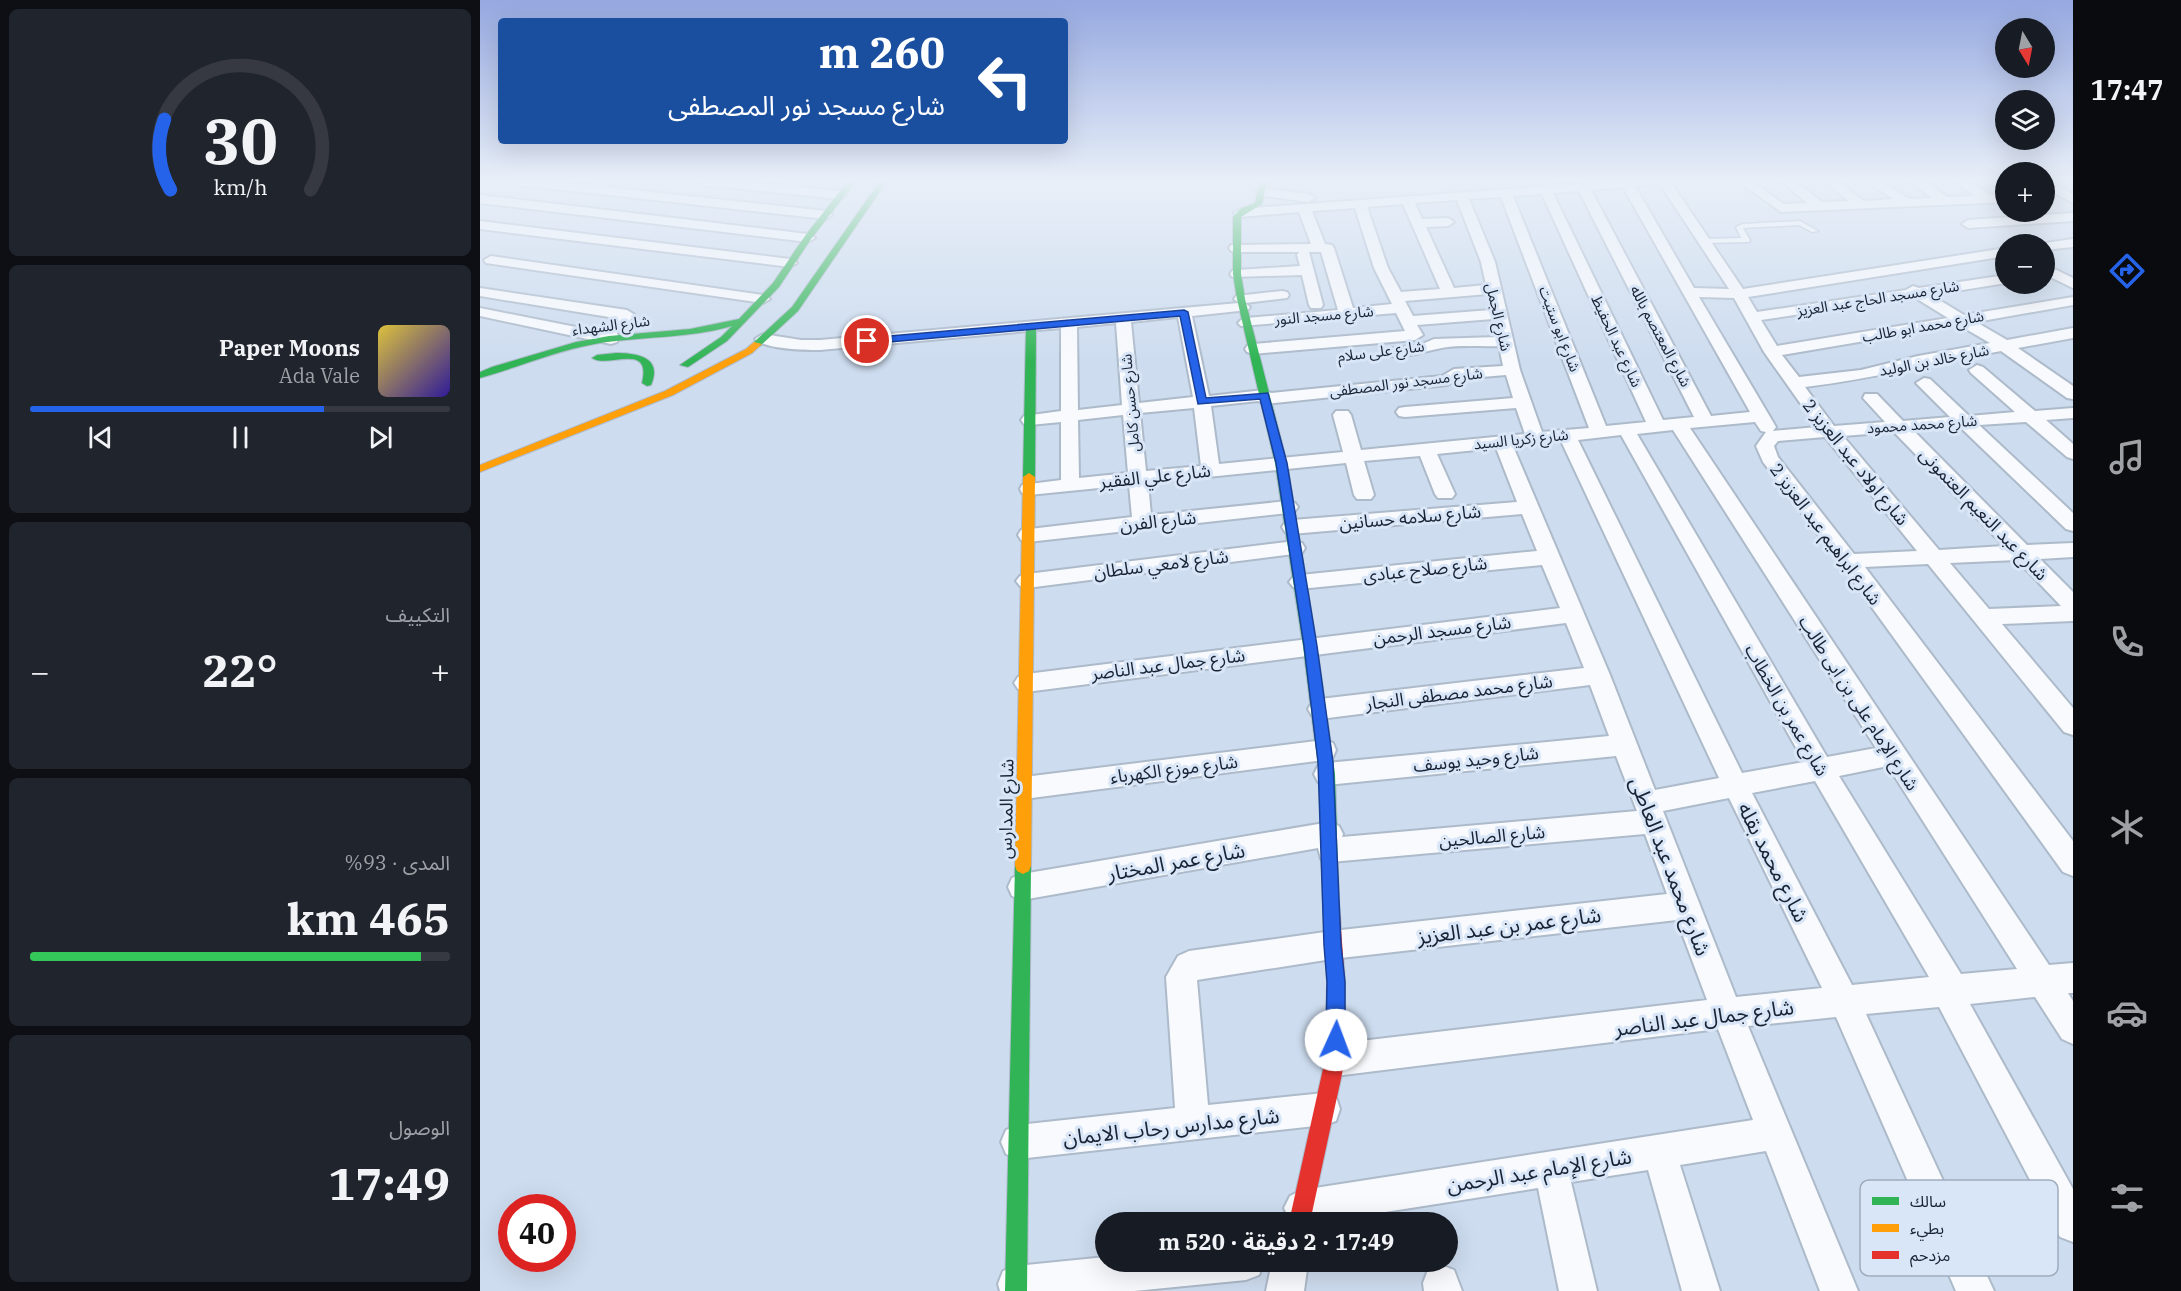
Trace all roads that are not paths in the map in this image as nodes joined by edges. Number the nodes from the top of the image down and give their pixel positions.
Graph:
1 (504, 241) edge
2 (613, 241) edge
3 (806, 241) edge
4 (842, 241) edge
5 (1236, 241) edge
6 (1319, 241) edge
7 (1372, 241) edge
8 (1426, 241) edge
9 (1478, 241) edge
10 (1523, 241) edge
11 (1573, 241) edge
12 (1617, 241) edge
13 (1669, 241) edge
14 (1704, 241) edge
15 (2073, 243) edge
16 (1995, 244) edge
17 (2055, 245) edge
18 (1322, 247) junction
19 (1302, 248) junction
20 (1236, 249) junction
21 (490, 250) edge
22 (1866, 261) dead end
23 (790, 263) junction
24 (2073, 269) edge
25 (1307, 270) junction
26 (2055, 270) edge
27 (1883, 271) junction
28 (1237, 274) junction
29 (2055, 275) edge
30 (1995, 281) edge
31 (2073, 284) edge
32 (1492, 289) junction
33 (480, 292) edge
34 (1689, 292) junction
35 (1918, 292) junction
36 (1449, 293) junction
37 (1739, 294) junction
38 (1282, 295) dead end
39 (763, 299) junction
40 (2073, 301) edge
41 (1316, 305) dead end
42 (1243, 310) junction
43 (480, 312) edge
44 (1184, 312) junction
45 (1347, 313) junction
46 (1499, 314) junction
47 (748, 315) junction
48 (1405, 315) junction
49 (1123, 318) junction
50 (1751, 318) junction
51 (1963, 320) junction
52 (1069, 323) junction
53 (1031, 327) junction
54 (2073, 333) edge
55 (668, 335) junction
56 (611, 339) junction
57 (763, 339) junction
58 (1505, 341) junction
59 (2005, 346) junction
60 (1772, 352) junction
61 (636, 357) junction
62 (579, 360) dead end
63 (1265, 360) junction
64 (1512, 370) junction
65 (1977, 370) dead end
66 (480, 375) edge
67 (1794, 383) junction
68 (1924, 383) dead end
69 (2073, 394) edge
70 (1265, 397) junction
71 (1871, 398) dead end
72 (1202, 401) junction
73 (1521, 403) junction
74 (1131, 409) junction
75 (2073, 413) edge
76 (1342, 415) dead end
77 (1070, 416) junction
78 (1760, 416) junction
79 (2031, 416) junction
80 (1030, 420) junction
81 (1965, 420) junction
82 (1706, 421) junction
83 (1668, 425) junction
84 (1898, 425) junction
85 (1626, 429) junction
86 (1829, 431) junction
87 (1600, 432) junction
88 (1567, 435) junction
89 (1772, 436) junction
90 (1535, 438) junction
91 (1502, 441) junction
92 (1428, 449) junction
93 (2073, 453) edge
94 (1354, 456) junction
95 (1281, 463) junction
96 (480, 469) edge
97 (1211, 470) junction
98 (1137, 477) junction
99 (1070, 485) junction
100 (1029, 489) junction
101 (1445, 494) dead end
102 (1364, 495) dead end
103 (1288, 507) junction
104 (1529, 507) junction
105 (1142, 524) junction
106 (2073, 524) edge
107 (1292, 527) junction
108 (1028, 535) junction
109 (1295, 548) junction
110 (2073, 550) edge
111 (2022, 552) junction
112 (1550, 557) junction
113 (1934, 558) junction
114 (1848, 561) junction
115 (1027, 581) junction
116 (1300, 582) junction
117 (2073, 605) edge
118 (1573, 614) junction
119 (2073, 614) edge
120 (1983, 617) junction
121 (1310, 646) junction
122 (1598, 675) junction
123 (1026, 683) junction
124 (1320, 709) junction
125 (2073, 725) edge
126 (1624, 745) junction
127 (1893, 755) junction
128 (1326, 762) junction
129 (1821, 769) junction
130 (1735, 785) junction
131 (1024, 788) junction
132 (1651, 812) junction
133 (1330, 842) junction
134 (2073, 864) edge
135 (1022, 887) junction
136 (1686, 905) junction
137 (1332, 945) junction
138 (2073, 978) edge
139 (2041, 982) junction
140 (1949, 989) junction
141 (1844, 1001) junction
142 (1727, 1013) junction
143 (2073, 1028) edge
144 (1335, 1060) junction
145 (1324, 1109) junction
146 (1193, 1123) junction
147 (1775, 1133) junction
148 (1018, 1142) junction
149 (1659, 1151) junction
150 (1551, 1168) junction
151 (1925, 1180) edge
152 (2050, 1180) edge
153 (2058, 1196) edge
154 (1301, 1212) edge
155 (1316, 1212) edge
156 (2073, 1224) edge
157 (1154, 1272) edge
158 (1288, 1272) edge
159 (1968, 1276) edge
160 (1016, 1287) edge
161 (1285, 1291) edge
162 (1578, 1291) edge
163 (1701, 1291) edge
164 (1839, 1291) edge
165 (1975, 1291) edge

1 - 21 street
2 - 23 street
3 - 23 street
4 - 57 street
5 - 20 street
6 - 18 street
7 - 48 street
8 - 36 street
9 - 32 street, شارع الجمل
10 - 87 street, شارع ابو ستيت
11 - 83 street, شارع عبد الحفيظ
12 - 82 street, شارع المعتصم بالله
13 - 34 street, شارع ابراهيم عبد العزيز 2
14 - 37 street, شارع اولاد عبد العزيز 2
15 - 17 street
16 - 27 street
18 - 19 street
18 - 45 street
19 - 20 street
19 - 25 street
20 - 28 street
21 - 39 street
22 - 27 street
23 - 39 street
24 - 26 street
25 - 28 street
25 - 41 street
27 - 35 street
27 - 37 street
28 - 42 street
29 - 31 street
30 - 35 street, شارع مسجد الحاج عبد العزيز
32 - 36 street
32 - 46 street, شارع الجمل
33 - 56 street
34 - 37 street
34 - 78 street, شارع ابراهيم عبد العزيز 2
35 - 50 street, شارع مسجد الحاج عبد العزيز
35 - 51 street
36 - 48 street
37 - 50 street, شارع اولاد عبد العزيز 2
38 - 42 street
39 - 47 street
40 - 51 street, شارع محمد ابو طالب
42 - 44 street
42 - 45 street, شارع مسجد النور
42 - 63 street
43 - 56 street
44 - 49 street
44 - 72 street
45 - 48 street, شارع مسجد النور
46 - 48 street
46 - 58 street, شارع الجمل
47 - 55 street, شارع الشهداء
47 - 61 street, شارع الشهداء
48 - 63 street
49 - 52 street
49 - 74 street, شارع حسن كامل
50 - 60 street, شارع اولاد عبد العزيز 2
51 - 59 street
51 - 60 street, شارع محمد ابو طالب
52 - 53 street
52 - 77 street
53 - 57 street
53 - 80 street, شارع المدارس
54 - 59 street, شارع خالد بن الوليد
55 - 56 street, شارع الشهداء
55 - 61 street
56 - 66 street, شارع الشهداء
57 - 96 street
58 - 63 street, شارع على سلام
58 - 64 street, شارع الجمل
59 - 67 street, شارع خالد بن الوليد
59 - 69 street
60 - 67 street, شارع اولاد عبد العزيز 2
61 - 62 street, شارع الشهداء
63 - 70 street
64 - 70 street, شارع مسجد نور المصطفى
64 - 73 street, شارع الجمل
65 - 79 street
67 - 86 street, شارع اولاد عبد العزيز 2
68 - 81 street
70 - 72 street, شارع مسجد نور المصطفى
70 - 95 street
71 - 84 street, شارع عبد النعيم العتمونى
72 - 74 street, شارع مسجد نور المصطفى
72 - 97 street
73 - 90 street, شارع الجمل
73 - 92 street
74 - 77 street, شارع مسجد نور المصطفى
74 - 98 street, شارع حسن كامل
75 - 79 street, شارع محمد محمود
76 - 94 street
77 - 80 street, شارع مسجد نور المصطفى
77 - 99 street
78 - 82 street, شارع زكريا السيد
78 - 89 street, شارع ابراهيم عبد العزيز 2
79 - 81 street, شارع محمد محمود
79 - 93 street
80 - 100 street, شارع المدارس
81 - 84 street, شارع محمد محمود
81 - 106 street
82 - 83 street, شارع زكريا السيد
83 - 85 street, شارع زكريا السيد
83 - 127 street, شارع الإمام على بن ابى طالب
84 - 86 street, شارع محمد محمود
84 - 111 street, شارع عبد النعيم العتمونى
85 - 87 street, شارع زكريا السيد
85 - 129 street, شارع عمر بن الخطاب
86 - 89 street, شارع محمد محمود
86 - 113 street, شارع اولاد عبد العزيز 2
87 - 88 street, شارع زكريا السيد
88 - 90 street, شارع زكريا السيد
88 - 130 street, شارع محمد بقله
89 - 114 street, شارع ابراهيم عبد العزيز 2
90 - 91 street, شارع زكريا السيد
91 - 92 street, شارع زكريا السيد
91 - 104 street, شارع محمد عبد العاطى
92 - 94 street, شارع زكريا السيد
92 - 101 street
94 - 95 street, شارع زكريا السيد
94 - 102 street
95 - 97 street, شارع علي الفقير
95 - 103 street
97 - 98 street, شارع علي الفقير
98 - 99 street, شارع علي الفقير
98 - 105 street, شارع حسن كامل
99 - 100 street, شارع علي الفقير
100 - 108 street, شارع المدارس
103 - 105 street, شارع الفرن
103 - 107 street
104 - 107 street, شارع سلامه حسانين
104 - 112 street, شارع محمد عبد العاطى
105 - 108 street, شارع الفرن
107 - 109 street
108 - 115 street, شارع المدارس
109 - 115 street, شارع لامعي سلطان
109 - 116 street
110 - 111 street
111 - 113 street
111 - 117 street, شارع عبد النعيم العتمونى
112 - 116 street, شارع صلاح عبادى
112 - 118 street, شارع محمد عبد العاطى
113 - 114 street
113 - 120 street, شارع اولاد عبد العزيز 2
114 - 134 street, شارع ابراهيم عبد العزيز 2
115 - 123 street, شارع المدارس
116 - 121 street
118 - 121 street, شارع مسجد الرحمن
118 - 122 street, شارع محمد عبد العاطى
119 - 120 street
120 - 125 street, شارع اولاد عبد العزيز 2
121 - 123 street, شارع جمال عبد الناصر
121 - 124 street
122 - 124 street, شارع محمد مصطفى النجار
122 - 126 street, شارع محمد عبد العاطى
123 - 131 street, شارع المدارس
124 - 128 street
126 - 128 street, شارع وحيد يوسف
126 - 132 street, شارع محمد عبد العاطى
127 - 129 street, شارع الصالحين
127 - 139 street, شارع الإمام على بن ابى طالب
128 - 131 street, شارع موزع الكهرباء
128 - 133 street
129 - 130 street, شارع الصالحين
129 - 140 street, شارع عمر بن الخطاب
130 - 132 street, شارع الصالحين
130 - 141 street, شارع محمد بقله
131 - 135 street, شارع المدارس
132 - 133 street, شارع الصالحين
132 - 136 street, شارع محمد عبد العاطى
133 - 135 street, شارع عمر المختار
133 - 137 street
135 - 148 street, شارع المدارس
136 - 137 street, شارع عمر بن عبد العزيز
136 - 142 street, شارع محمد عبد العاطى
137 - 144 street
137 - 146 street, شارع عمر بن عبد العزيز
138 - 139 street, شارع جمال عبد الناصر
139 - 140 street, شارع جمال عبد الناصر
139 - 143 street, شارع الإمام على بن ابى طالب
140 - 141 street, شارع جمال عبد الناصر
140 - 152 street, شارع عمر بن الخطاب
141 - 142 street, شارع جمال عبد الناصر
141 - 151 street, شارع محمد بقله
142 - 144 street, شارع جمال عبد الناصر
142 - 147 street, شارع محمد عبد العاطى
144 - 145 street
145 - 146 street, شارع مدارس رحاب الايمان
145 - 154 street
146 - 148 street, شارع مدارس رحاب الايمان
147 - 149 street, شارع الإمام عبد الرحمن
147 - 164 street, شارع محمد عبد العاطى
148 - 160 street, شارع المدارس
149 - 150 street, شارع الإمام عبد الرحمن
149 - 163 street
150 - 155 street, شارع الإمام عبد الرحمن
150 - 162 street
153 - 156 street, شارع عمر بن الخطاب
157 - 160 street
158 - 161 street
159 - 165 street, شارع محمد بقله

